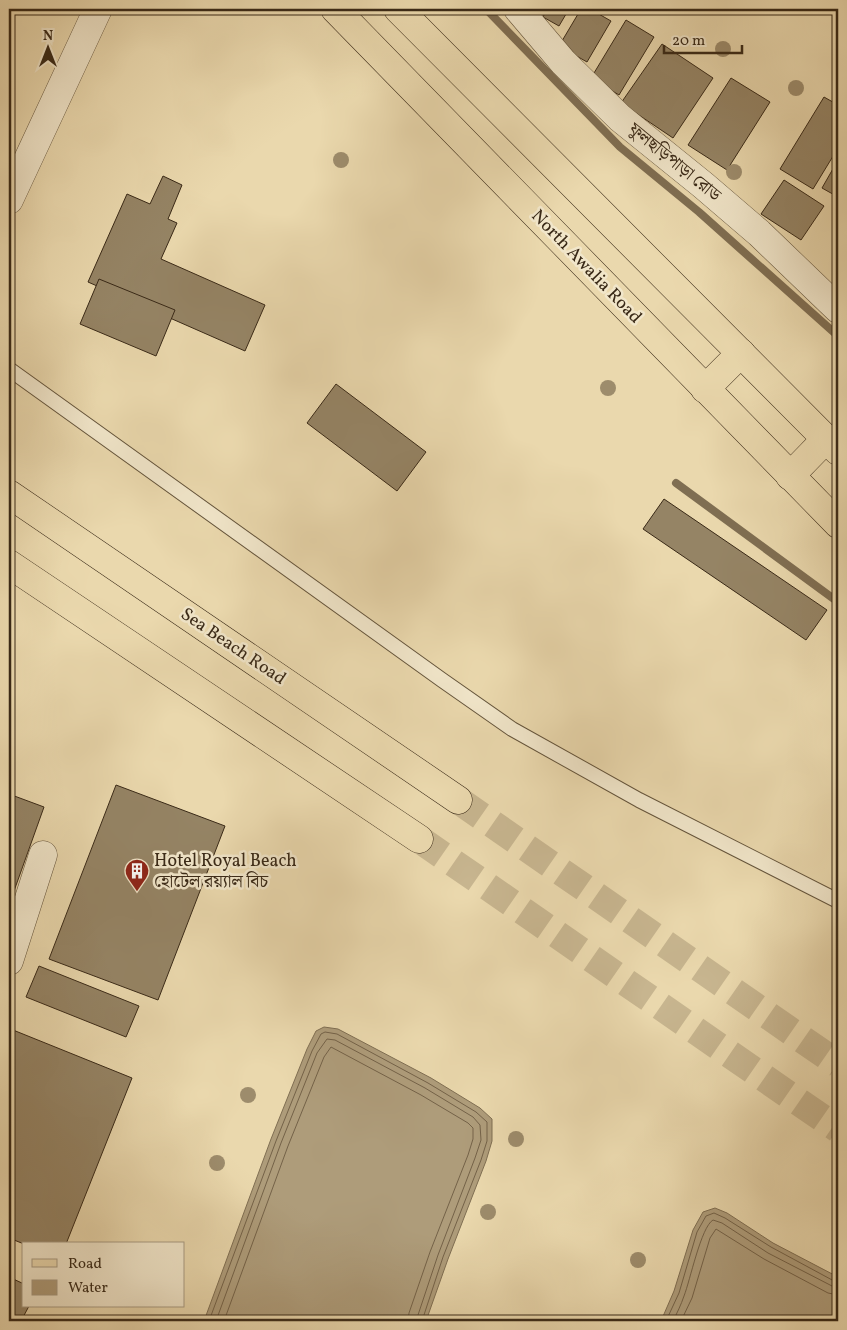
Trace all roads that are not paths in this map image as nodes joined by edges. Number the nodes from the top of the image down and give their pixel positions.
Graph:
1 (98, 9) edge
2 (335, 9) edge
3 (398, 9) edge
4 (518, 9) edge
5 (9, 200) edge
6 (838, 309) edge
7 (741, 353) junction
8 (9, 369) edge
9 (706, 388) junction
10 (832, 445) edge
11 (790, 476) junction
12 (9, 494) edge
13 (838, 524) edge
14 (9, 564) edge
15 (458, 800) tunnel mouth
16 (419, 839) tunnel mouth
17 (43, 855) dead end
18 (838, 901) edge
19 (9, 961) edge

1 - 5 street
2 - 9 main road, North Awalia Road
3 - 7 main road
4 - 6 street, ফুলছড়িপাড়া রোড
7 - 9 main road
7 - 10 main road
8 - 18 lane
9 - 11 main road, North Awalia Road
10 - 11 main road
11 - 13 main road, North Awalia Road
12 - 15 main road, Sea Beach Road
14 - 16 main road
17 - 19 street

